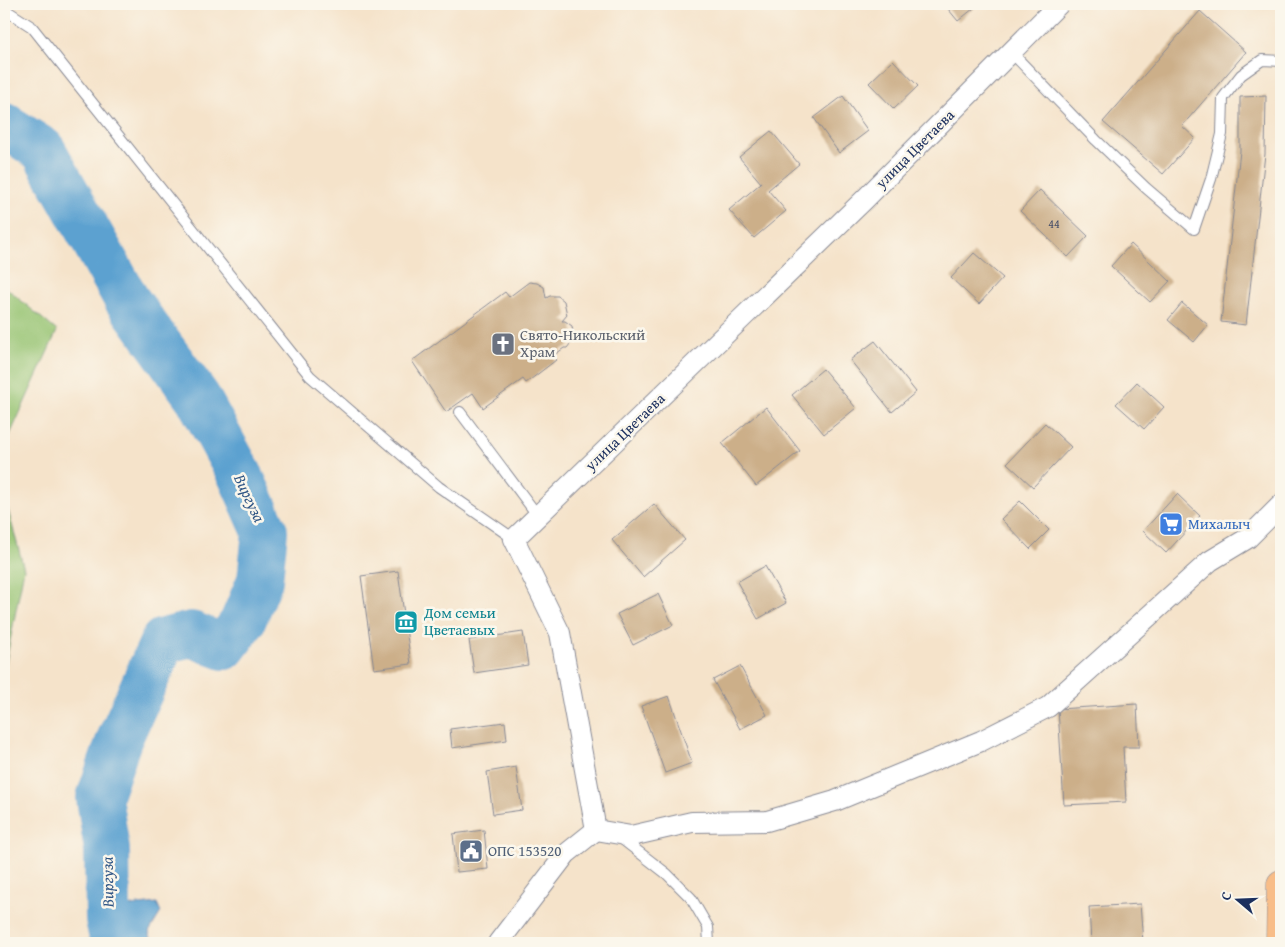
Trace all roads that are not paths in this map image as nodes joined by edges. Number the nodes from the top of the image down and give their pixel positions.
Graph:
1 (1059, 4) edge
2 (4, 9) edge
3 (1011, 52) junction
4 (1281, 61) edge
5 (460, 412) dead end
6 (1281, 505) edge
7 (538, 516) junction
8 (514, 539) junction
9 (605, 832) junction
10 (1281, 884) edge
11 (498, 943) edge
12 (709, 943) edge
13 (1280, 943) edge

1 - 3 street, улица Цветаева
2 - 8 lane
3 - 4 lane
3 - 7 street, улица Цветаева
5 - 7 lane
6 - 9 street
7 - 8 street, улица Цветаева
8 - 9 street
9 - 11 street
9 - 12 lane
10 - 13 main road

